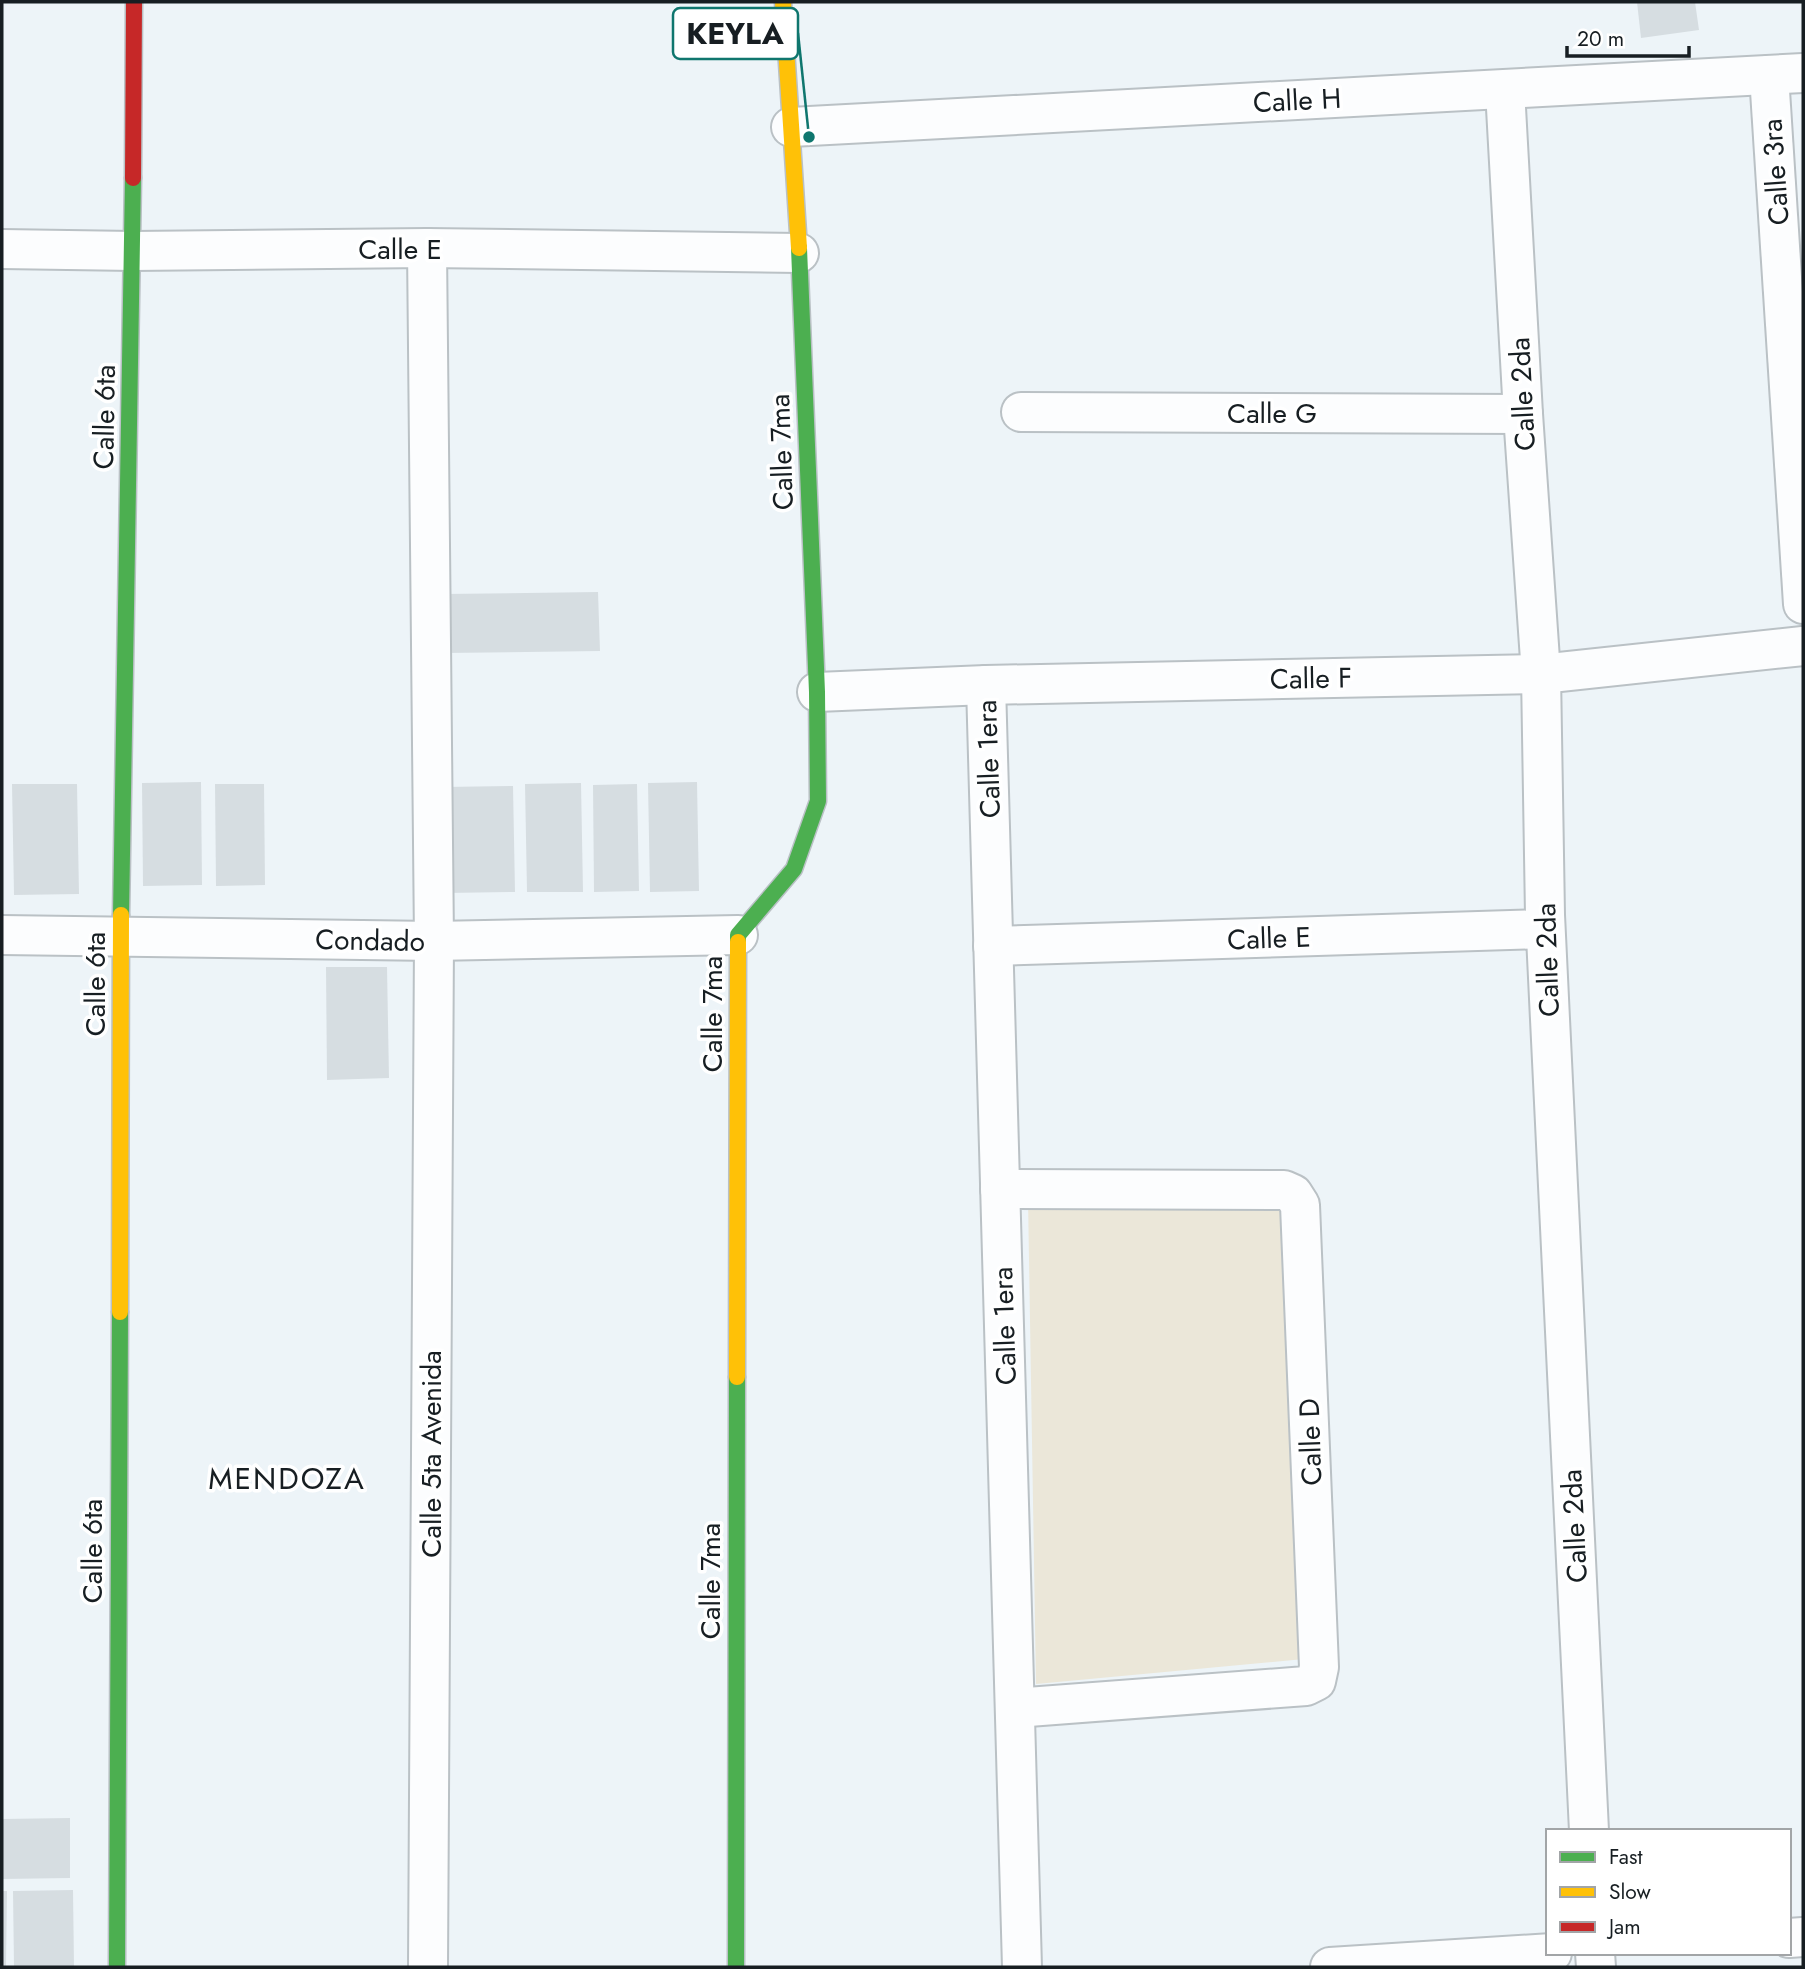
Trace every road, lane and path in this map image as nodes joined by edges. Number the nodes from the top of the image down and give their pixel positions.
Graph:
1 (134, 2) edge
2 (783, 2) edge
3 (1786, 74) edge
4 (1504, 90) junction
5 (791, 127) junction
6 (427, 248) junction
7 (2, 249) edge
8 (133, 251) junction
9 (799, 253) junction
10 (1021, 412) dead end
11 (1523, 414) junction
12 (1803, 604) edge
13 (1803, 646) edge
14 (1541, 674) junction
15 (986, 685) junction
16 (817, 692) junction
17 (1545, 929) junction
18 (2, 935) edge
19 (738, 935) junction
20 (121, 937) junction
21 (434, 941) junction
22 (993, 946) junction
23 (1000, 1189) junction
24 (1015, 1708) junction
25 (1589, 1829) edge
26 (1546, 1953) edge
27 (117, 1967) edge
28 (428, 1967) edge
29 (736, 1967) edge
30 (1022, 1967) edge
31 (1330, 1967) edge

1 - 8 street, Calle 6ta
2 - 5 street, Calle 7ma
3 - 4 street, Calle H
3 - 12 street, Calle 3ra
4 - 5 street, Calle H
4 - 11 street, Calle 2da
5 - 9 street, Calle 7ma
6 - 8 street, Calle E
6 - 9 street, Calle E
6 - 21 street, Calle 5ta Avenida
7 - 8 street, Calle E
8 - 20 street, Calle 6ta
9 - 16 street, Calle 7ma
10 - 11 street, Calle G
11 - 14 street, Calle 2da
13 - 14 street, Calle F
14 - 15 street, Calle F
14 - 17 street, Calle 2da
15 - 16 street, Calle F
15 - 22 street, Calle 1era
16 - 19 street, Calle 7ma
17 - 22 street, Calle E
17 - 25 street, Calle 2da
18 - 20 street, Condado
19 - 21 street, Condado
19 - 29 street, Calle 7ma
20 - 21 street, Condado
20 - 27 street, Calle 6ta
21 - 28 street, Calle 5ta Avenida
22 - 23 street, Calle 1era
23 - 24 street, Calle 1era
23 - 24 street, Calle D
24 - 30 street, Calle 1era
26 - 31 street

